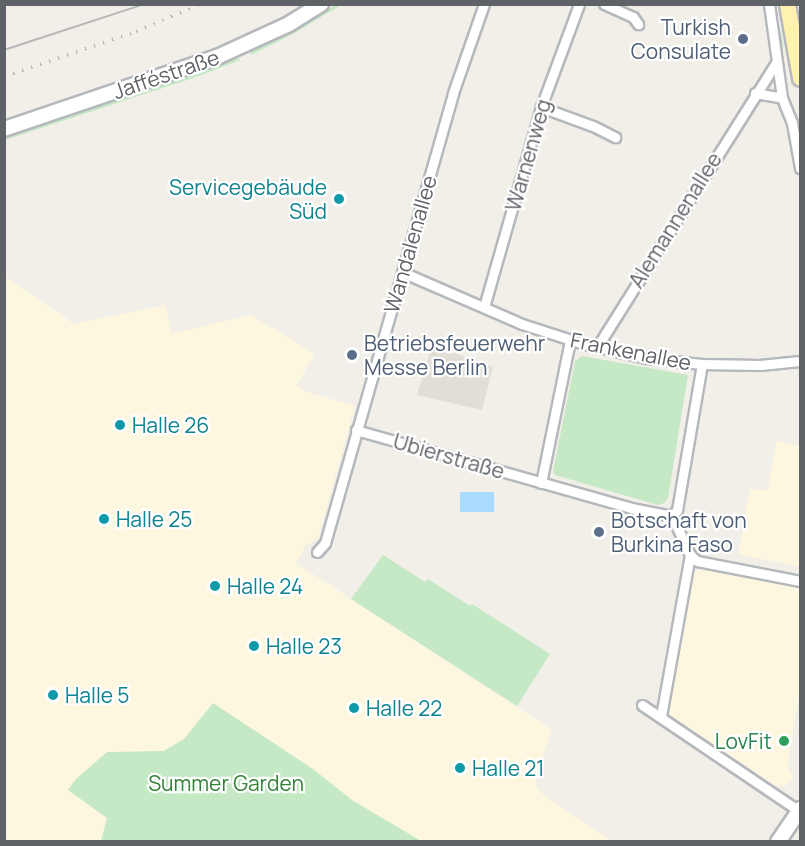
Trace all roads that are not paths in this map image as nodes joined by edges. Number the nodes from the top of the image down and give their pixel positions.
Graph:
1 (321, 4) edge
2 (484, 4) edge
3 (579, 4) edge
4 (604, 4) edge
5 (769, 4) edge
6 (787, 4) edge
7 (639, 24) dead end
8 (776, 63) junction
9 (801, 78) edge
10 (755, 93) junction
11 (782, 98) junction
12 (541, 107) junction
13 (4, 129) edge
14 (615, 137) dead end
15 (801, 168) edge
16 (402, 272) junction
17 (484, 307) junction
18 (570, 341) junction
19 (597, 347) junction
20 (801, 361) edge
21 (702, 364) junction
22 (356, 430) junction
23 (541, 483) junction
24 (672, 516) junction
25 (317, 552) dead end
26 (690, 555) junction
27 (801, 581) edge
28 (642, 705) dead end
29 (661, 716) junction
30 (800, 810) edge
31 (778, 842) edge

1 - 13 main road, Jafféstraße
2 - 16 street, Wandalenallee
3 - 12 street, Warnenweg
4 - 7 street
5 - 8 street
6 - 9 main road
8 - 10 street, Alemannenallee
8 - 11 street
10 - 11 street
10 - 19 street, Alemannenallee
11 - 15 street
12 - 14 street
12 - 17 street, Warnenweg
16 - 17 street, Frankenallee
16 - 22 street, Wandalenallee
17 - 18 street, Frankenallee
18 - 19 street, Frankenallee
18 - 23 street
19 - 21 street, Frankenallee
20 - 21 street, Frankenallee
21 - 24 street
22 - 23 street, Ubierstraße
22 - 25 street, Wandalenallee
23 - 24 street, Ubierstraße
24 - 26 street
26 - 27 street
26 - 29 street
28 - 29 street
29 - 30 street
30 - 31 main road

